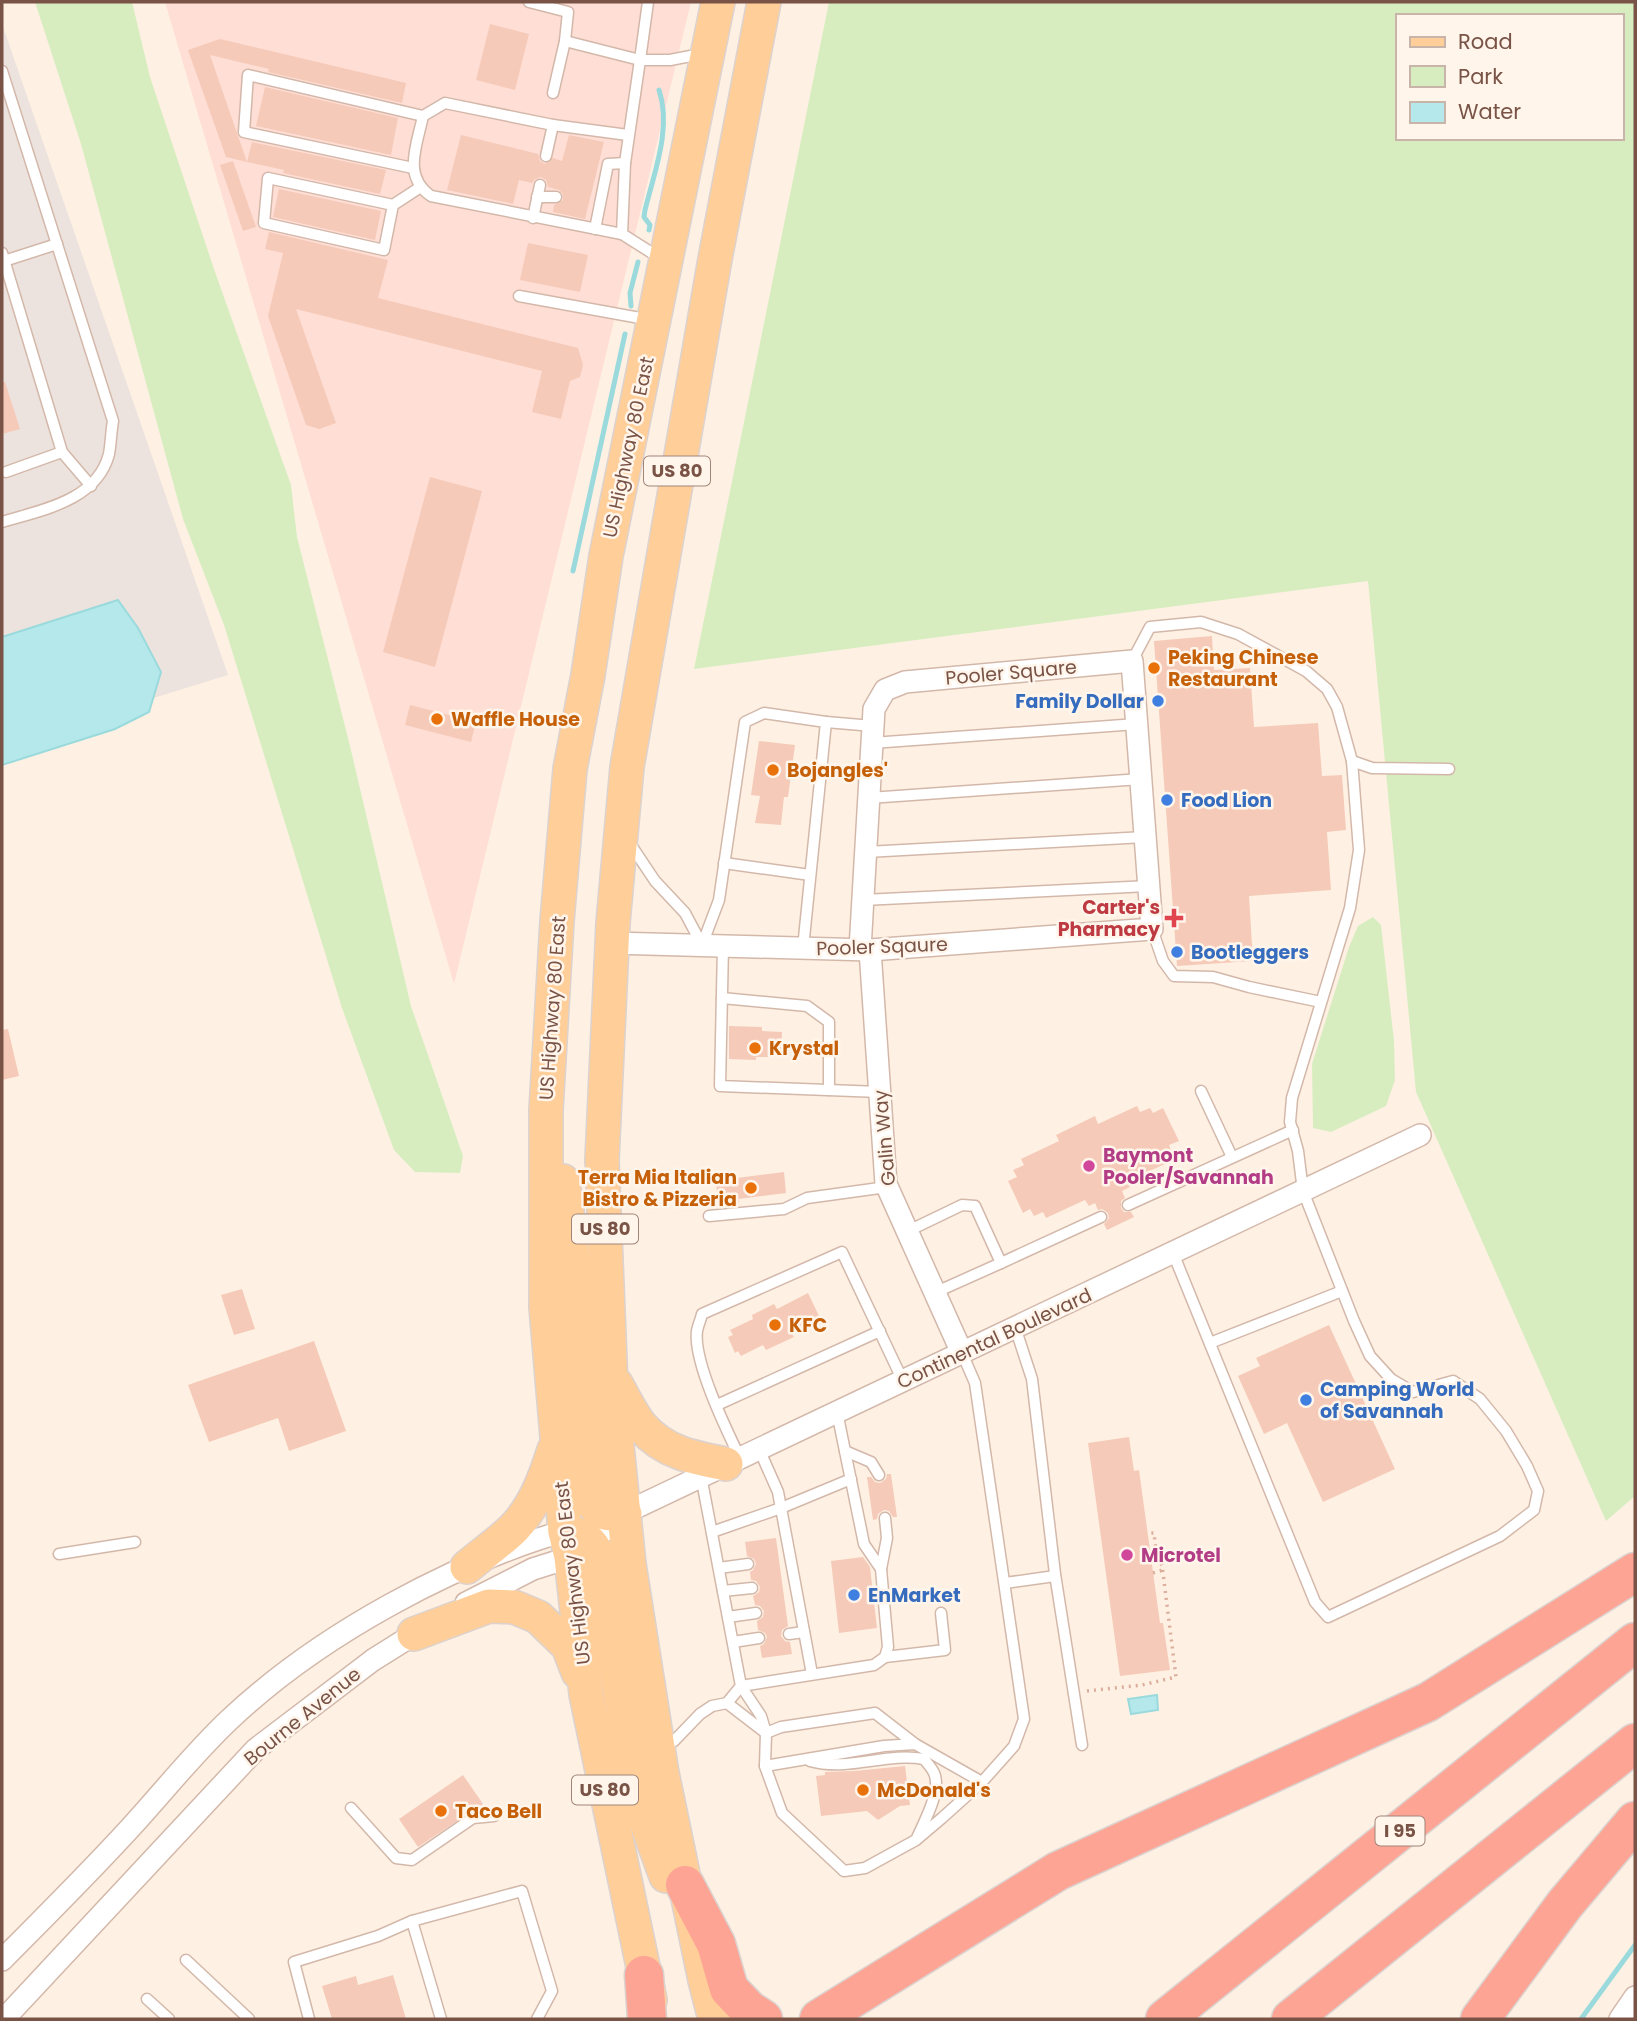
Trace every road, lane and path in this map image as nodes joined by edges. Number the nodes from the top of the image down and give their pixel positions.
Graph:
1 (529, 2) edge
2 (648, 2) edge
3 (718, 2) edge
4 (764, 2) edge
5 (565, 41) junction
6 (707, 53) junction
7 (640, 60) junction
8 (2, 71) edge
9 (552, 93) dead end
10 (423, 116) junction
11 (553, 125) junction
12 (628, 135) junction
13 (546, 156) dead end
14 (625, 163) junction
15 (413, 168) junction
16 (540, 186) dead end
17 (419, 188) junction
18 (537, 197) junction
19 (556, 197) dead end
20 (393, 205) junction
21 (533, 218) junction
22 (595, 229) junction
23 (622, 234) junction
24 (57, 244) junction
25 (3, 257) edge
26 (666, 262) junction
27 (519, 296) dead end
28 (654, 321) junction
29 (62, 452) junction
30 (6, 472) dead end
31 (91, 485) junction
32 (2, 522) edge
33 (1132, 661) junction
34 (826, 722) junction
35 (1137, 724) junction
36 (873, 734) junction
37 (1352, 761) junction
38 (1449, 769) dead end
39 (1141, 779) junction
40 (869, 798) junction
41 (621, 830) junction
42 (1145, 837) junction
43 (866, 852) junction
44 (724, 863) junction
45 (810, 874) junction
46 (1149, 886) junction
47 (863, 900) junction
48 (1152, 929) junction
49 (612, 943) junction
50 (702, 945) junction
51 (723, 946) junction
52 (803, 948) junction
53 (865, 949) junction
54 (722, 998) junction
55 (1321, 1002) junction
56 (548, 1065) junction
57 (829, 1090) junction
58 (1201, 1091) dead end
59 (880, 1093) junction
60 (1293, 1130) junction
61 (1420, 1135) dead end
62 (1232, 1157) junction
63 (887, 1187) junction
64 (1303, 1191) junction
65 (1128, 1205) dead end
66 (709, 1216) dead end
67 (1101, 1217) dead end
68 (906, 1232) junction
69 (1173, 1253) junction
70 (1001, 1263) junction
71 (1342, 1291) junction
72 (934, 1293) junction
73 (1015, 1327) junction
74 (880, 1331) junction
75 (1210, 1343) junction
76 (962, 1353) junction
77 (611, 1376) junction
78 (903, 1381) junction
79 (717, 1405) junction
80 (837, 1412) junction
81 (557, 1441) junction
82 (759, 1448) junction
83 (845, 1451) junction
84 (722, 1466) junction
85 (879, 1475) dead end
86 (851, 1479) junction
87 (781, 1508) junction
88 (625, 1514) junction
89 (884, 1518) dead end
90 (712, 1532) junction
91 (1148, 1533) dead end
92 (135, 1542) dead end
93 (576, 1543) junction
94 (1149, 1545) dead end
95 (1155, 1545) junction
96 (59, 1554) dead end
97 (791, 1558) junction
98 (778, 1560) dead end
99 (748, 1564) dead end
100 (467, 1567) junction
101 (719, 1568) junction
102 (881, 1569) junction
103 (1163, 1570) junction
104 (1635, 1572) edge
105 (1153, 1573) dead end
106 (1055, 1576) junction
107 (795, 1582) junction
108 (782, 1583) dead end
109 (1005, 1583) junction
110 (752, 1588) dead end
111 (723, 1591) junction
112 (800, 1607) junction
113 (786, 1609) dead end
114 (756, 1613) dead end
115 (941, 1613) dead end
116 (728, 1617) junction
117 (804, 1632) junction
118 (414, 1634) junction
119 (789, 1634) dead end
120 (759, 1638) dead end
121 (733, 1642) junction
122 (1635, 1642) edge
123 (885, 1657) junction
124 (812, 1674) junction
125 (741, 1686) junction
126 (1074, 1692) junction
127 (586, 1694) junction
128 (727, 1703) junction
129 (766, 1733) junction
130 (1635, 1743) edge
131 (915, 1744) junction
132 (1082, 1745) dead end
133 (658, 1748) junction
134 (804, 1759) junction
135 (765, 1766) junction
136 (982, 1782) junction
137 (351, 1808) dead end
138 (494, 1816) dead end
139 (1635, 1821) edge
140 (916, 1840) junction
141 (685, 1885) junction
142 (412, 1921) junction
143 (2, 1960) edge
144 (186, 1961) dead end
145 (644, 1975) junction
146 (705, 1980) junction
147 (1635, 1997) edge
148 (148, 1999) dead end
149 (818, 2017) edge
150 (4, 2019) edge
151 (169, 2019) edge
152 (249, 2019) edge
153 (310, 2019) edge
154 (441, 2019) edge
155 (537, 2019) edge
156 (647, 2019) edge
157 (654, 2019) edge
158 (715, 2019) edge
159 (763, 2019) edge
160 (1165, 2019) edge
161 (1291, 2019) edge
162 (1479, 2019) edge
163 (1620, 2019) edge

1 - 5 lane
2 - 7 lane
3 - 6 main road, US Highway 80 East / US 80
4 - 41 main road, US 80
5 - 7 lane
5 - 9 lane
6 - 7 lane
6 - 26 main road, US Highway 80 East / US 80
7 - 12 lane
8 - 24 lane
10 - 11 lane
10 - 15 lane
10 - 15 lane
11 - 12 lane
11 - 13 lane
12 - 14 lane
14 - 22 lane
14 - 23 lane
15 - 17 lane
16 - 18 lane
17 - 20 lane
17 - 21 lane
18 - 19 lane
18 - 21 lane
20 - 20 lane
21 - 22 lane
22 - 23 lane
23 - 26 lane
24 - 25 lane
24 - 31 lane
25 - 29 lane
26 - 28 main road, US Highway 80 East / US 80
27 - 28 lane
28 - 56 main road, US Highway 80 East / US 80
29 - 30 lane
29 - 31 lane
31 - 32 lane
33 - 35 street
33 - 36 street, Pooler Square
33 - 37 lane
34 - 36 lane
34 - 44 lane
34 - 45 lane
35 - 36 lane
35 - 39 street
36 - 40 street, Pooler Square
37 - 38 lane
37 - 55 lane
39 - 40 lane
39 - 42 street
40 - 43 street, Pooler Square
41 - 49 main road, US 80
41 - 50 lane
42 - 43 lane
42 - 46 street
43 - 47 street, Pooler Square
44 - 45 lane
44 - 50 lane
45 - 52 lane
46 - 47 lane
46 - 48 street
47 - 53 street, Pooler Square
48 - 53 street, Pooler Sqaure
48 - 55 lane
49 - 50 street, Pooler Sqaure
49 - 77 main road, US 80
50 - 51 street, Pooler Sqaure
51 - 52 street, Pooler Sqaure
51 - 54 lane
52 - 53 street, Pooler Sqaure
53 - 59 street, Galin Way
54 - 57 lane
54 - 57 lane
55 - 60 lane
56 - 81 main road, US Highway 80 East / US 80
56 - 88 main road
57 - 59 lane
58 - 62 lane
59 - 63 street, Galin Way
60 - 62 lane
60 - 64 lane
61 - 64 street, Continental Boulevard
62 - 65 lane
63 - 66 lane
63 - 68 street, Galin Way
64 - 69 street, Continental Boulevard
64 - 71 lane
67 - 70 lane
68 - 70 lane
68 - 72 street, Galin Way
69 - 73 street, Continental Boulevard
69 - 75 lane
70 - 72 lane
71 - 75 lane
71 - 75 lane
72 - 76 street, Galin Way
73 - 76 street, Continental Boulevard
73 - 106 lane
74 - 78 lane
74 - 79 lane
74 - 79 lane
76 - 78 street, Continental Boulevard
76 - 109 lane
77 - 84 main road
77 - 88 main road, US 80
78 - 80 street, Continental Boulevard
79 - 84 lane
80 - 82 street, Continental Boulevard
80 - 83 lane
81 - 93 main road, US Highway 80 East / US 80
81 - 100 main road
82 - 84 street, Continental Boulevard
82 - 87 lane
83 - 85 lane
83 - 86 lane
84 - 88 street, Continental Boulevard
84 - 90 lane
86 - 87 lane
86 - 102 lane
87 - 90 lane
87 - 97 lane
88 - 93 street, Continental Boulevard
88 - 133 main road, US 80
89 - 102 lane
90 - 101 lane
91 - 95 path
92 - 96 lane
93 - 100 street, Bourne Avenue
93 - 118 street, Bourne Avenue
93 - 127 main road, US Highway 80 East / US 80
93 - 146 main road
94 - 95 path
95 - 103 path
97 - 98 lane
97 - 107 lane
99 - 101 lane
100 - 143 street, Bourne Avenue
101 - 111 lane
102 - 123 lane
103 - 105 path
103 - 126 path
104 - 149 highway
106 - 109 lane
106 - 126 lane
107 - 108 lane
107 - 112 lane
109 - 136 lane
110 - 111 lane
111 - 116 lane
112 - 113 lane
112 - 117 lane
114 - 116 lane
115 - 123 lane
116 - 121 lane
117 - 119 lane
117 - 124 lane
118 - 127 main road
118 - 150 street, Bourne Avenue
120 - 121 lane
121 - 125 lane
122 - 160 highway, I 95
123 - 124 lane
124 - 125 lane
125 - 128 lane
125 - 129 lane
126 - 132 lane
127 - 145 main road, US Highway 80 East / US 80
128 - 129 lane
128 - 133 lane
129 - 131 lane
129 - 135 lane
130 - 161 highway
131 - 134 lane
131 - 136 lane
133 - 141 main road, US 80
134 - 135 lane
134 - 140 lane
135 - 140 lane
136 - 140 lane
137 - 138 lane
139 - 162 highway
141 - 146 main road, US 80
141 - 159 highway
142 - 153 lane
142 - 154 lane
142 - 155 lane
144 - 152 lane
145 - 156 highway
145 - 157 main road, US Highway 80 East / US 80
146 - 158 main road, US 80
147 - 163 street
148 - 151 lane

